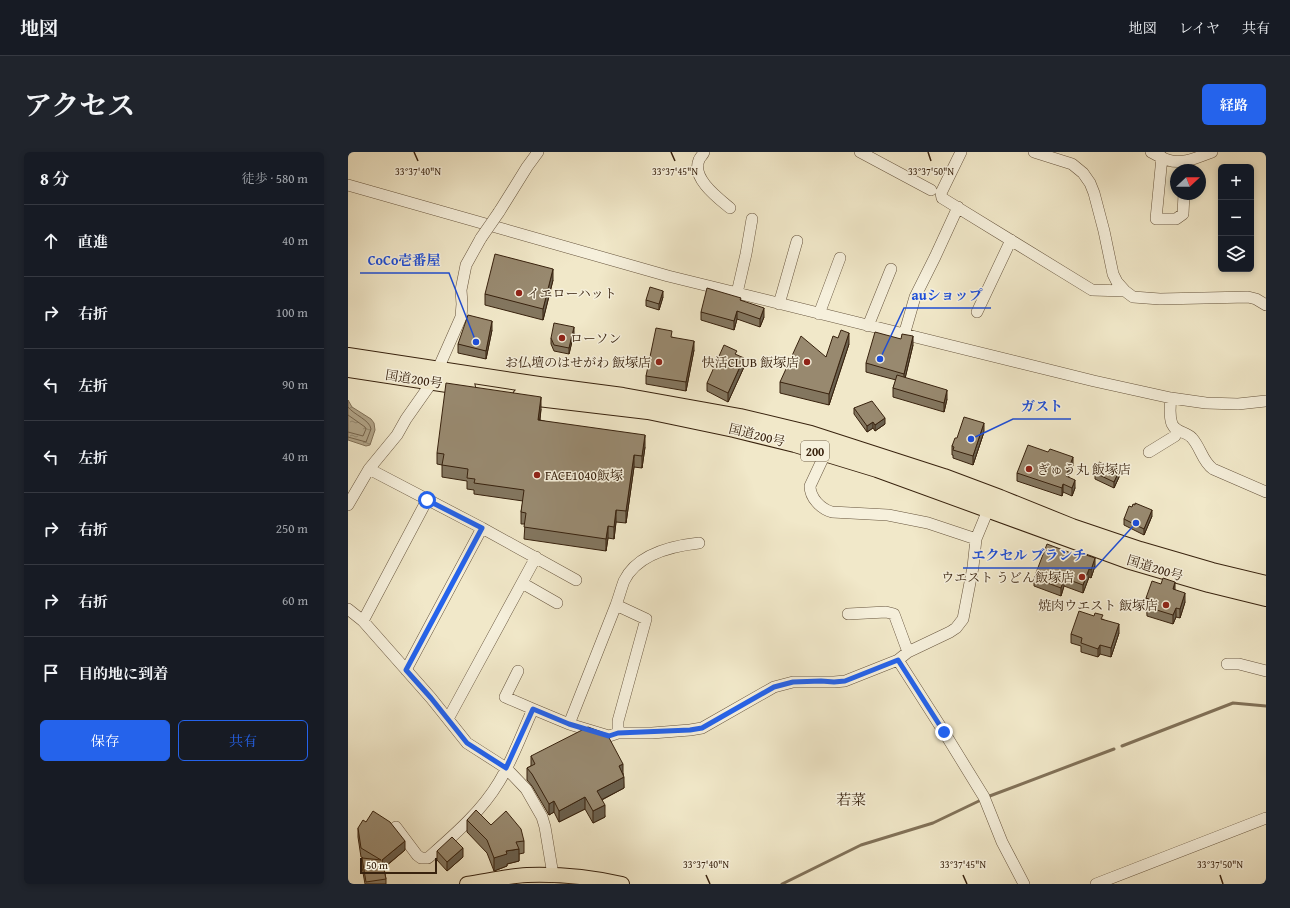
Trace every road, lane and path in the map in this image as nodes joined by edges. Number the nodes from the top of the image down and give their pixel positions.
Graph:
1 (538, 152) edge
2 (704, 152) edge
3 (860, 152) edge
4 (961, 152) edge
5 (1034, 152) edge
6 (1151, 152) edge
7 (1212, 152) edge
8 (1162, 157) junction
9 (1184, 164) edge
10 (1188, 164) edge
11 (348, 185) edge
12 (931, 190) dead end
13 (1184, 200) edge
14 (958, 207) junction
15 (730, 208) dead end
16 (752, 219) dead end
17 (1011, 240) junction
18 (797, 241) dead end
19 (840, 258) dead end
20 (891, 269) dead end
21 (1125, 291) junction
22 (737, 293) junction
23 (779, 304) junction
24 (1266, 306) edge
25 (977, 312) dead end
26 (819, 314) junction
27 (868, 326) junction
28 (904, 335) junction
29 (348, 356) edge
30 (348, 369) edge
31 (435, 375) junction
32 (1171, 398) junction
33 (1266, 401) edge
34 (1177, 430) junction
35 (1149, 452) dead end
36 (825, 454) junction
37 (369, 469) junction
38 (1266, 492) edge
39 (427, 500) junction
40 (348, 505) edge
41 (988, 510) junction
42 (482, 528) junction
43 (976, 539) junction
44 (699, 543) dead end
45 (536, 557) junction
46 (576, 580) dead end
47 (522, 583) junction
48 (1266, 584) edge
49 (1266, 598) edge
50 (557, 602) dead end
51 (616, 605) junction
52 (348, 609) edge
53 (848, 614) dead end
54 (363, 621) junction
55 (908, 652) junction
56 (898, 660) junction
57 (1227, 664) dead end
58 (406, 670) junction
59 (518, 671) dead end
60 (1266, 671) edge
61 (533, 709) junction
62 (448, 719) junction
63 (569, 724) junction
64 (618, 733) junction
65 (506, 768) junction
66 (1266, 818) edge
67 (396, 827) edge
68 (553, 875) junction
69 (467, 884) edge
70 (622, 884) edge
71 (1024, 884) edge
72 (1096, 884) edge

1 - 31 street, bridge
2 - 15 street
3 - 12 street
4 - 14 street
5 - 21 street
6 - 8 street
7 - 10 street
8 - 9 street
8 - 13 street
11 - 22 street
14 - 17 street
14 - 28 street
16 - 22 street
17 - 21 street
17 - 25 street
18 - 23 street
19 - 26 street
20 - 27 street
21 - 24 street
22 - 23 street
23 - 26 street
26 - 27 street
27 - 28 street
28 - 32 street
29 - 31 highway, 国道200号 / 200
30 - 31 highway, 国道200号 / 200
31 - 36 highway, 国道200号 / 200
31 - 37 street
31 - 48 highway, 国道200号 / 200
32 - 33 street
32 - 34 street
34 - 35 street
34 - 38 street
36 - 41 highway, 国道200号 / 200
36 - 43 street
37 - 39 street
37 - 40 street
39 - 42 street
39 - 54 street
41 - 43 street
41 - 49 highway, 国道200号 / 200
42 - 45 street
42 - 58 street
43 - 55 street
44 - 51 street
45 - 46 street
45 - 47 street
47 - 50 street
47 - 62 street
51 - 63 street
51 - 64 street
52 - 54 street
53 - 55 street
54 - 58 street
55 - 56 street
56 - 64 street
56 - 71 street
57 - 60 street
58 - 62 street
59 - 61 street
61 - 63 street
61 - 65 street
62 - 65 street
63 - 64 street
65 - 67 street
65 - 68 street
66 - 72 street
68 - 69 main road
68 - 70 main road

